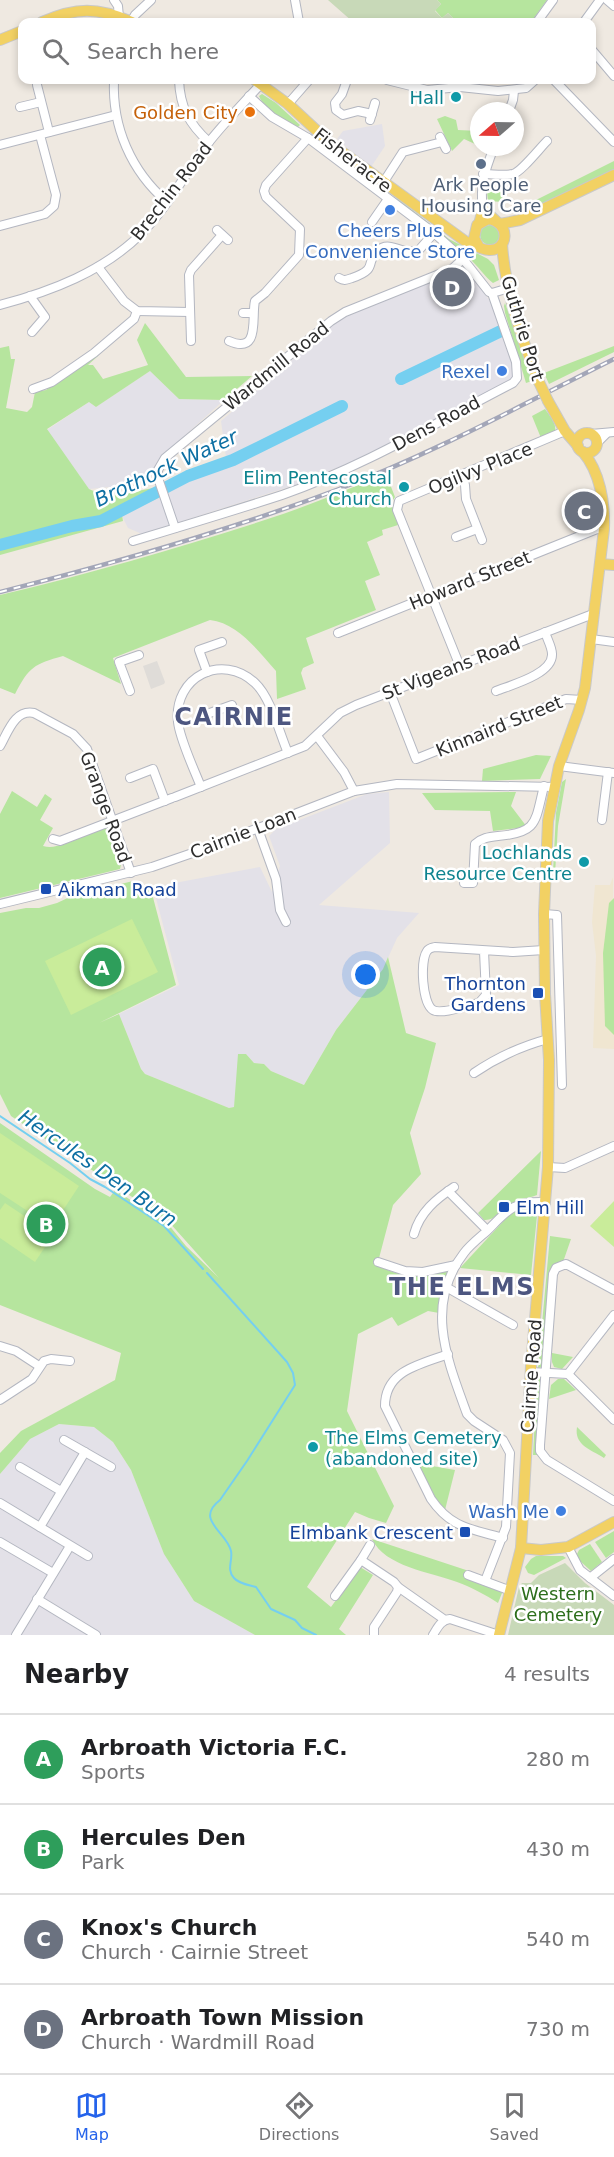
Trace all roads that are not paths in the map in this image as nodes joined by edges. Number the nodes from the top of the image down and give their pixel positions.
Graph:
1 (114, 0) edge
2 (151, 0) edge
3 (295, 0) edge
4 (553, 0) edge
5 (600, 0) edge
6 (607, 0) edge
7 (614, 6) edge
8 (53, 18) edge
9 (118, 18) edge
10 (124, 18) edge
11 (129, 18) edge
12 (298, 18) edge
13 (540, 18) edge
14 (587, 18) edge
15 (18, 33) edge
16 (0, 40) edge
17 (596, 56) edge
18 (614, 76) edge
19 (114, 84) edge
20 (179, 84) edge
21 (257, 84) edge
22 (261, 84) edge
23 (306, 84) edge
24 (346, 84) edge
25 (401, 84) edge
26 (524, 84) edge
27 (558, 84) edge
28 (37, 85) dead end
29 (464, 85) edge
30 (514, 91) junction
31 (249, 96) junction
32 (41, 102) junction
33 (511, 102) edge
34 (375, 103) dead end
35 (288, 104) junction
36 (20, 107) dead end
37 (116, 115) junction
38 (45, 134) junction
39 (308, 138) junction
40 (547, 141) dead end
41 (209, 142) junction
42 (614, 142) edge
43 (443, 143) dead end
44 (0, 146) edge
45 (490, 156) edge
46 (483, 174) junction
47 (614, 175) edge
48 (383, 183) junction
49 (388, 199) junction
50 (167, 202) junction
51 (483, 209) junction
52 (372, 222) dead end
53 (0, 226) edge
54 (477, 226) junction
55 (501, 230) junction
56 (434, 233) junction
57 (456, 234) junction
58 (222, 235) dead end
59 (482, 248) junction
60 (463, 259) junction
61 (504, 266) junction
62 (98, 267) junction
63 (346, 270) dead end
64 (339, 278) dead end
65 (352, 278) junction
66 (509, 288) junction
67 (492, 293) junction
68 (30, 296) junction
69 (0, 305) edge
70 (136, 311) junction
71 (190, 312) junction
72 (32, 332) dead end
73 (191, 341) dead end
74 (229, 341) dead end
75 (33, 388) dead end
76 (560, 421) junction
77 (565, 431) junction
78 (610, 433) edge
79 (591, 440) junction
80 (580, 449) junction
81 (595, 470) junction
82 (462, 476) junction
83 (176, 528) junction
84 (477, 529) junction
85 (604, 529) junction
86 (456, 537) dead end
87 (482, 540) dead end
88 (133, 541) dead end
89 (600, 564) junction
90 (614, 566) edge
91 (432, 595) junction
92 (593, 614) junction
93 (545, 632) junction
94 (338, 633) dead end
95 (591, 639) junction
96 (222, 642) dead end
97 (614, 642) edge
98 (139, 655) dead end
99 (459, 664) junction
100 (207, 672) junction
101 (496, 691) dead end
102 (130, 692) dead end
103 (390, 692) junction
104 (582, 700) junction
105 (232, 705) dead end
106 (207, 714) dead end
107 (317, 736) junction
108 (0, 746) edge
109 (288, 753) junction
110 (559, 766) junction
111 (611, 772) edge
112 (130, 778) dead end
113 (549, 786) junction
114 (201, 787) junction
115 (354, 791) junction
116 (171, 798) junction
117 (113, 820) junction
118 (602, 820) dead end
119 (258, 829) junction
120 (53, 839) dead end
121 (465, 844) dead end
122 (475, 844) junction
123 (131, 873) junction
124 (465, 883) dead end
125 (0, 904) edge
126 (544, 914) junction
127 (286, 922) dead end
128 (544, 950) junction
129 (484, 951) junction
130 (548, 1039) junction
131 (549, 1060) junction
132 (562, 1060) junction
133 (474, 1073) dead end
134 (562, 1085) dead end
135 (614, 1146) edge
136 (548, 1167) junction
137 (545, 1202) junction
138 (488, 1230) junction
139 (414, 1234) dead end
140 (378, 1262) dead end
141 (456, 1265) junction
142 (446, 1287) junction
143 (614, 1290) edge
144 (614, 1315) edge
145 (513, 1325) dead end
146 (0, 1346) edge
147 (448, 1354) junction
148 (70, 1361) dead end
149 (39, 1366) junction
150 (531, 1372) junction
151 (546, 1374) junction
152 (568, 1374) junction
153 (0, 1400) edge
154 (614, 1420) edge
155 (64, 1440) dead end
156 (85, 1452) junction
157 (20, 1467) dead end
158 (111, 1467) dead end
159 (61, 1491) junction
160 (614, 1501) edge
161 (0, 1503) edge
162 (614, 1522) edge
163 (40, 1527) junction
164 (502, 1538) junction
165 (0, 1542) edge
166 (370, 1545) dead end
167 (70, 1546) junction
168 (568, 1547) junction
169 (521, 1548) junction
170 (88, 1556) dead end
171 (614, 1559) edge
172 (361, 1560) junction
173 (53, 1573) junction
174 (468, 1575) dead end
175 (590, 1578) junction
176 (484, 1581) junction
177 (398, 1587) junction
178 (511, 1591) junction
179 (335, 1596) dead end
180 (614, 1596) edge
181 (38, 1599) junction
182 (445, 1620) junction
183 (16, 1635) edge
184 (96, 1635) edge
185 (374, 1635) edge
186 (433, 1635) edge
187 (499, 1635) edge

1 - 10 street
2 - 11 street
3 - 12 street
4 - 13 street
5 - 14 street
6 - 7 street
8 - 9 main road
15 - 16 main road
17 - 18 street
19 - 37 street
20 - 41 street
21 - 31 street, Brechin Road
22 - 35 main road, Fisheracre
23 - 35 street
24 - 34 street
25 - 29 street
26 - 30 street
27 - 42 street
28 - 32 street
29 - 30 street
30 - 33 street
31 - 39 street
31 - 41 street, Brechin Road
32 - 36 street
32 - 38 street
35 - 48 main road, Fisheracre
37 - 38 street
37 - 50 street
38 - 44 street
38 - 53 street
39 - 49 street
39 - 74 street
40 - 46 street
41 - 50 street, Brechin Road
43 - 48 street
45 - 46 street
46 - 51 street
47 - 55 main road
48 - 57 main road, Fisheracre
49 - 52 street
49 - 56 street
50 - 62 street, Brechin Road
51 - 54 main road
51 - 55 main road
54 - 55 main road
54 - 57 main road
54 - 59 main road
55 - 59 main road
55 - 61 main road, Guthrie Port
56 - 60 street
56 - 65 street
57 - 59 main road, Fisheracre
58 - 71 street
59 - 61 main road, Guthrie Port
60 - 67 street
60 - 83 street, Wardmill Road
61 - 66 main road, Guthrie Port
62 - 68 street, Brechin Road
62 - 70 street
63 - 65 street
64 - 65 street
66 - 67 street
66 - 76 main road, Guthrie Port, bridge
67 - 83 street, Dens Road
68 - 69 street, Brechin Road
68 - 72 street
70 - 71 street
70 - 75 street
71 - 73 street
76 - 77 main road, Guthrie Port
76 - 79 main road, Guthrie Port
77 - 80 main road, Guthrie Port
77 - 82 street, Ogilvy Place
78 - 79 street
79 - 80 main road
79 - 80 main road
79 - 81 main road
80 - 81 main road, Guthrie Port
81 - 85 main road, Cairnie Road
82 - 84 street
82 - 91 street, Ogilvy Place
83 - 88 street, Dens Road
84 - 86 street
84 - 87 street
85 - 89 main road, Cairnie Road
85 - 91 street, Howard Street
89 - 90 main road
89 - 92 main road, Cairnie Road
91 - 94 street, Howard Street
91 - 99 street
92 - 93 street, St Vigeans Road
92 - 95 main road, Cairnie Road
93 - 99 street, St Vigeans Road
93 - 101 street
95 - 97 street
95 - 104 main road, Cairnie Road
96 - 100 street
98 - 102 street
99 - 103 street, St Vigeans Road
100 - 109 street
100 - 114 street
103 - 104 street, Kinnaird Street
103 - 107 street, St Vigeans Road
104 - 110 main road, Cairnie Road
105 - 106 street
107 - 109 street
107 - 115 street
108 - 117 street, Grange Road
109 - 114 street
110 - 111 street
110 - 113 main road, Cairnie Road
111 - 118 street
112 - 116 street
113 - 115 street, Cairnie Loan
113 - 122 street
113 - 126 main road, Cairnie Road
114 - 116 street
115 - 119 street, Cairnie Loan
116 - 117 street
117 - 120 street
117 - 123 street, Grange Road
119 - 123 street, Cairnie Loan
119 - 127 street
121 - 122 street
122 - 124 street
123 - 125 street, Cairnie Loan
126 - 128 main road, Cairnie Road
126 - 132 street
128 - 129 street
128 - 130 main road, Cairnie Road
129 - 129 street
130 - 131 main road, Cairnie Road
130 - 133 street
131 - 132 street
131 - 136 main road, Cairnie Road
132 - 134 street
135 - 136 street
136 - 137 main road, Cairnie Road
137 - 138 street
137 - 150 main road, Cairnie Road
138 - 139 street
138 - 141 street
140 - 141 street
141 - 142 street
142 - 145 street
142 - 147 street
143 - 151 street
144 - 152 street
146 - 149 street
147 - 164 street
147 - 164 street
148 - 149 street
149 - 153 street
150 - 151 street
150 - 169 main road, Cairnie Road
151 - 152 street
151 - 160 street
152 - 154 street
155 - 156 street
156 - 158 street
156 - 159 street
157 - 159 street
159 - 163 street
161 - 163 street
162 - 168 main road
163 - 167 street
164 - 176 street
165 - 173 street
166 - 172 street
167 - 170 street
167 - 173 street
168 - 169 main road
168 - 175 street
169 - 178 main road, Cairnie Road
171 - 175 street
172 - 177 street
172 - 179 street
173 - 181 street
174 - 176 street
175 - 180 street
176 - 178 street
177 - 182 street
177 - 185 street
178 - 187 main road, Cairnie Road
181 - 183 street
181 - 184 street
182 - 186 street
182 - 187 street

